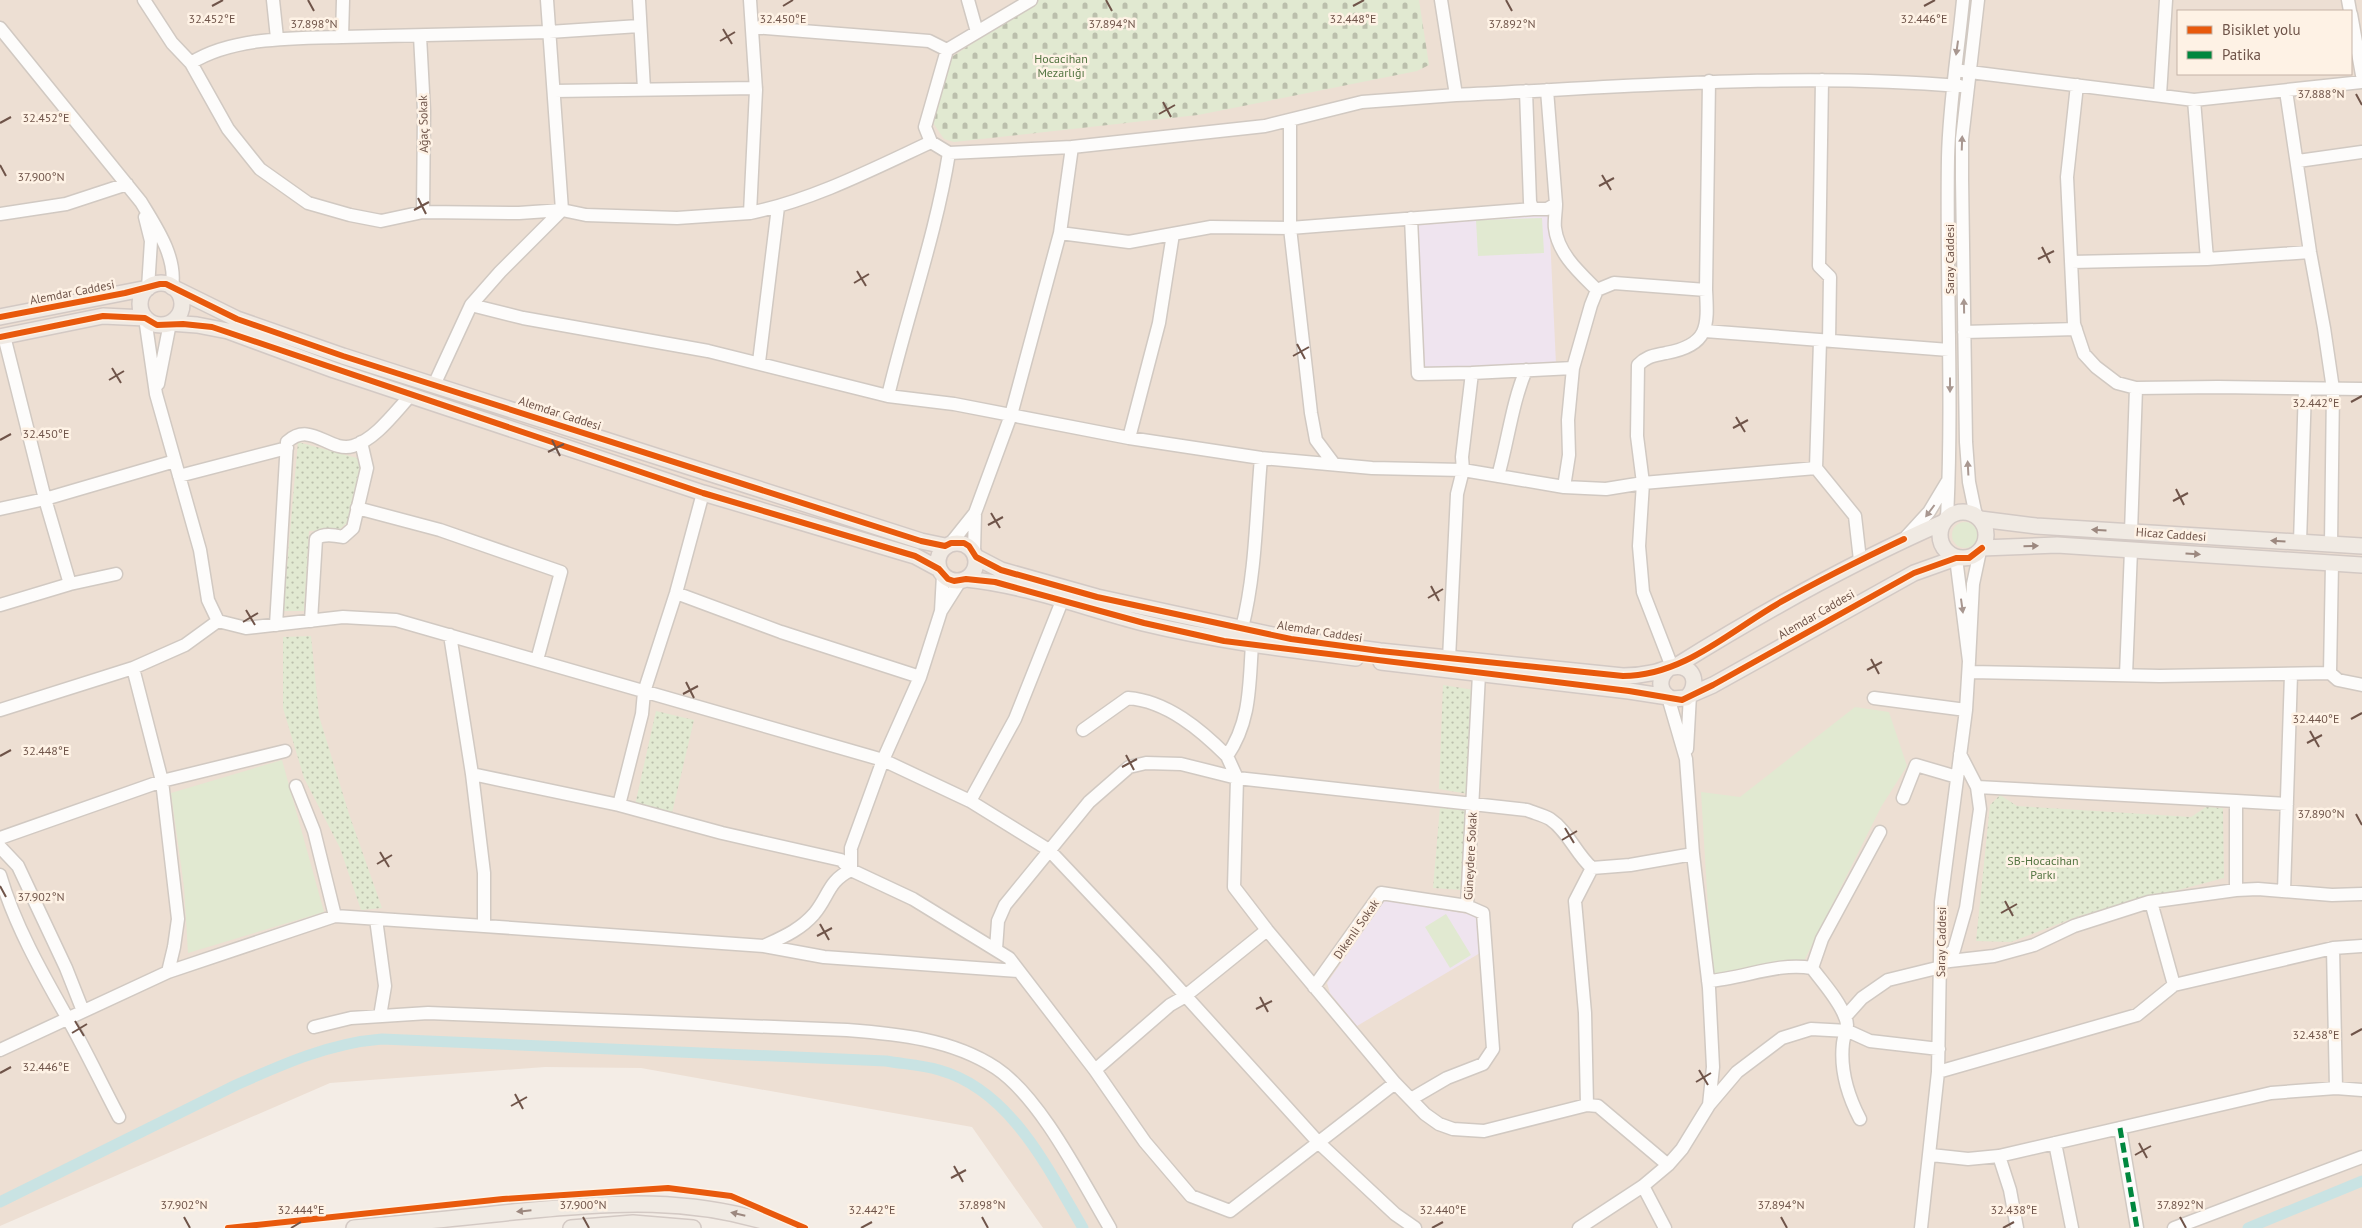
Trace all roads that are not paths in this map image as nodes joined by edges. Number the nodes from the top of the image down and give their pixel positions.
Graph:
1 (144, 0) edge
2 (273, 0) edge
3 (343, 0) edge
4 (547, 0) edge
5 (639, 0) edge
6 (750, 0) edge
7 (968, 0) edge
8 (1031, 0) edge
9 (1441, 0) edge
10 (1963, 0) edge
11 (1978, 0) edge
12 (2166, 0) edge
13 (2352, 23) edge
14 (639, 26) junction
15 (752, 27) junction
16 (0, 28) edge
17 (549, 32) junction
18 (977, 32) junction
19 (420, 36) junction
20 (342, 37) junction
21 (277, 38) junction
22 (947, 50) junction
23 (191, 63) junction
24 (1954, 70) junction
25 (1970, 71) junction
26 (2362, 75) edge
27 (1822, 80) junction
28 (1709, 81) junction
29 (2362, 82) edge
30 (1952, 85) junction
31 (2077, 85) junction
32 (1968, 86) junction
33 (756, 88) junction
34 (644, 89) junction
35 (1547, 90) junction
36 (554, 91) junction
37 (1526, 91) junction
38 (2286, 91) junction
39 (1456, 95) junction
40 (2160, 95) junction
41 (2194, 100) junction
42 (1290, 120) junction
43 (931, 142) junction
44 (1072, 146) junction
45 (949, 152) junction
46 (2362, 152) edge
47 (2298, 162) junction
48 (128, 184) junction
49 (141, 202) junction
50 (1556, 204) junction
51 (778, 207) junction
52 (562, 210) junction
53 (1533, 210) junction
54 (423, 212) junction
55 (750, 213) junction
56 (0, 214) edge
57 (1411, 218) junction
58 (1290, 228) junction
59 (1060, 233) junction
60 (1173, 234) junction
61 (2310, 252) junction
62 (2207, 259) junction
63 (2071, 262) junction
64 (172, 287) junction
65 (148, 288) junction
66 (1597, 290) junction
67 (1706, 290) junction
68 (471, 305) junction
69 (0, 317) edge
70 (145, 318) junction
71 (170, 323) junction
72 (2076, 329) junction
73 (1705, 331) junction
74 (1964, 332) junction
75 (2, 336) edge
76 (1825, 341) junction
77 (1949, 350) junction
78 (759, 362) junction
79 (1573, 368) junction
80 (1526, 370) junction
81 (1472, 373) junction
82 (434, 385) junction
83 (2136, 388) junction
84 (2305, 389) junction
85 (2333, 389) junction
86 (2362, 389) edge
87 (156, 394) junction
88 (411, 395) junction
89 (888, 396) junction
90 (1011, 415) junction
91 (1129, 438) junction
92 (361, 442) junction
93 (287, 448) junction
94 (1261, 458) junction
95 (176, 461) junction
96 (1334, 464) junction
97 (1816, 468) junction
98 (1463, 470) junction
99 (180, 476) junction
100 (1498, 476) junction
101 (1949, 478) junction
102 (1643, 483) junction
103 (1564, 486) junction
104 (703, 493) junction
105 (45, 499) junction
106 (357, 508) junction
107 (0, 509) edge
108 (975, 513) junction
109 (1978, 518) junction
110 (1945, 520) junction
111 (2131, 532) junction
112 (1904, 539) junction
113 (2300, 542) junction
114 (948, 544) junction
115 (2331, 544) junction
116 (2362, 546) edge
117 (1981, 550) junction
118 (2131, 550) junction
119 (975, 554) junction
120 (1956, 558) junction
121 (1860, 560) junction
122 (2332, 563) junction
123 (2362, 565) edge
124 (941, 572) junction
125 (116, 574) dead end
126 (963, 580) junction
127 (70, 584) junction
128 (676, 593) junction
129 (1062, 601) junction
130 (0, 605) edge
131 (941, 611) junction
132 (218, 621) junction
133 (311, 621) junction
134 (276, 625) junction
135 (1242, 628) junction
136 (450, 635) junction
137 (1252, 645) junction
138 (1449, 659) junction
139 (537, 660) junction
140 (1970, 666) junction
141 (1672, 667) junction
142 (133, 668) junction
143 (2330, 673) junction
144 (1479, 674) junction
145 (2291, 674) junction
146 (2126, 675) junction
147 (920, 677) junction
148 (2362, 685) edge
149 (644, 692) junction
150 (1690, 695) junction
151 (1668, 697) junction
152 (1874, 698) dead end
153 (0, 710) edge
154 (1966, 710) junction
155 (1083, 730) dead end
156 (285, 751) dead end
157 (1960, 754) junction
158 (1227, 756) junction
159 (1686, 759) junction
160 (883, 760) junction
161 (472, 774) junction
162 (1957, 777) junction
163 (1237, 778) junction
164 (162, 781) junction
165 (296, 786) dead end
166 (1977, 787) junction
167 (1903, 798) dead end
168 (970, 801) junction
169 (2236, 801) junction
170 (1472, 802) junction
171 (2287, 804) junction
172 (619, 805) junction
173 (1880, 832) dead end
174 (0, 838) edge
175 (0, 847) edge
176 (1049, 850) junction
177 (1693, 854) junction
178 (1592, 868) junction
179 (851, 870) junction
180 (0, 875) edge
181 (2236, 890) junction
182 (2284, 891) junction
183 (2362, 894) edge
184 (2151, 902) junction
185 (1467, 906) junction
186 (335, 916) junction
187 (376, 919) junction
188 (484, 926) junction
189 (1267, 930) junction
190 (764, 946) junction
191 (2362, 946) edge
192 (2333, 948) junction
193 (996, 949) junction
194 (1941, 964) junction
195 (1812, 968) junction
196 (1018, 971) junction
197 (168, 972) junction
198 (1708, 981) junction
199 (2174, 985) junction
200 (1314, 987) junction
201 (1184, 997) junction
202 (83, 1012) junction
203 (380, 1016) junction
204 (1845, 1017) junction
205 (68, 1019) junction
206 (314, 1027) dead end
207 (1848, 1031) junction
208 (1939, 1048) junction
209 (0, 1050) edge
210 (1094, 1070) junction
211 (1938, 1072) junction
212 (1395, 1083) junction
213 (2336, 1088) junction
214 (2362, 1090) edge
215 (1411, 1099) junction
216 (1587, 1105) junction
217 (1708, 1105) junction
218 (119, 1117) dead end
219 (1860, 1119) dead end
220 (2120, 1128) junction
221 (1318, 1142) junction
222 (2055, 1143) junction
223 (1931, 1155) junction
224 (1999, 1156) junction
225 (2362, 1157) edge
226 (1668, 1165) junction
227 (1643, 1186) junction
228 (1921, 1226) edge
229 (354, 1228) edge
230 (571, 1228) edge
231 (692, 1228) edge
232 (785, 1228) edge
233 (1110, 1228) edge
234 (1415, 1228) edge
235 (1579, 1228) edge
236 (1665, 1228) edge
237 (2017, 1228) edge
238 (2072, 1228) edge
239 (2137, 1228) edge
240 (2174, 1228) edge

1 - 23 street
2 - 21 street
3 - 20 street
4 - 17 street
5 - 14 street
6 - 15 street
7 - 18 street
8 - 18 street
9 - 39 street
10 -> 24 street, Saray Caddesi
11 - 25 street, Saray Caddesi
12 - 40 street
13 - 26 street
14 - 17 street
14 - 34 street
15 - 22 street
15 - 33 street
16 - 48 street
17 - 19 street
17 - 36 street
18 - 22 street
19 - 20 street
19 - 54 street, Ağaç Sokak
20 - 21 street
21 - 23 street
22 - 43 street
23 - 54 street
24 - 25 street
24 - 30 street, Saray Caddesi
25 - 31 street
25 - 32 street, Saray Caddesi
27 - 28 street
27 - 30 street
27 - 76 street
28 - 35 street
28 - 67 street
29 - 38 street
30 - 32 street
30 - 77 street, Saray Caddesi
31 - 40 street
31 - 63 street
74 -> 32 street, Saray Caddesi
33 - 34 street
33 - 55 street
34 - 36 street
35 - 37 street
35 - 50 street
36 - 52 street
37 - 39 street
37 - 53 street
38 - 41 street
38 - 47 street
39 - 42 street
40 - 41 street
41 - 62 street
42 - 44 street
42 - 58 street
43 - 45 street
43 - 51 street
44 - 45 street
44 - 59 street
45 - 89 street
46 - 47 street
47 - 61 street
48 - 49 street
48 - 56 street
49 - 64 street
49 - 65 street
50 - 53 street
50 - 66 street
51 - 55 street
51 - 78 street
52 - 54 street
52 - 55 street
52 - 68 street
53 - 57 street
57 - 58 street
57 - 81 street
58 - 60 street
58 - 96 street
59 - 60 street
59 - 90 street
60 - 91 street
61 - 62 street
61 - 85 street
62 - 63 street
63 - 72 street
64 - 65 main road
64 - 71 main road
64 - 82 main road, Alemdar Caddesi
65 - 69 main road, Alemdar Caddesi
65 - 70 main road
66 - 67 street
66 - 79 street
67 - 73 street
68 - 78 street
68 - 82 street
70 - 71 main road
70 - 75 main road
70 - 87 street
71 - 87 street
71 - 88 main road
72 - 74 street
72 - 83 street
73 - 76 street
73 - 102 street
109 -> 74 street, Saray Caddesi
75 - 105 street
76 - 77 street
76 - 97 street
77 -> 101 street, Saray Caddesi
78 - 89 street
79 - 80 street
79 - 103 street
80 - 81 street
80 - 100 street
81 - 98 street
82 - 114 main road, Alemdar Caddesi
83 - 84 street
83 - 111 street
84 - 85 street
84 - 113 street
85 - 86 street
85 - 115 street
87 - 95 street
88 - 92 street
88 - 104 main road
89 - 90 street
90 - 91 street
90 - 108 street
91 - 94 street
92 - 93 street
92 - 106 street
93 - 99 street
93 - 134 street
94 - 96 street
94 - 135 street
95 - 99 street
95 - 105 street
96 - 98 street
97 - 102 street
97 - 121 street
98 - 100 street
98 - 138 street
99 - 132 street
100 - 103 street
101 - 110 street, Saray Caddesi
101 -> 112 street
102 - 103 street
102 - 141 street
104 - 124 main road
104 - 128 street
105 - 107 street
105 - 127 street
106 - 133 street
106 - 139 street
108 - 114 street
108 - 119 street
109 - 110 main road
111 -> 109 main road, Hicaz Caddesi
109 - 117 main road
110 - 112 main road, Alemdar Caddesi
110 - 120 main road
113 -> 111 main road, Hicaz Caddesi
112 - 121 main road, Alemdar Caddesi
113 - 115 main road, Hicaz Caddesi
114 - 119 main road
114 - 124 main road
115 - 116 main road, Hicaz Caddesi
117 -> 118 main road, Hicaz Caddesi
117 - 120 main road
117 - 140 street, Saray Caddesi
118 -> 122 main road, Hicaz Caddesi
118 - 146 street
119 - 126 main road
119 - 135 main road, Alemdar Caddesi
120 -> 140 street, Saray Caddesi
120 - 150 main road, Alemdar Caddesi
121 - 141 main road, Alemdar Caddesi
122 - 123 main road, Hicaz Caddesi
122 - 143 street
124 - 126 main road
124 - 131 street
125 - 127 street
126 - 129 main road, Alemdar Caddesi
126 - 131 street
127 - 130 street
128 - 147 street
128 - 149 street
129 - 137 main road, Alemdar Caddesi
129 - 168 street
131 - 147 street
132 - 134 street
132 - 142 street
133 - 134 street
133 - 136 street
135 - 138 main road, Alemdar Caddesi
136 - 139 street
136 - 161 street
137 - 144 main road, Alemdar Caddesi
137 - 158 street
138 - 141 main road, Alemdar Caddesi
139 - 149 street
140 - 146 street
140 - 154 street, Saray Caddesi
141 - 150 main road
141 - 151 main road
142 - 153 street
142 - 164 street
143 - 145 street
143 - 148 street
144 - 151 main road, Alemdar Caddesi
144 - 170 street, Güneydere Sokak
145 - 146 street
145 - 171 street
147 - 160 street
149 - 160 street
149 - 172 street
150 - 151 main road
150 - 159 street
151 - 159 street
152 - 154 street
154 - 157 street, Saray Caddesi
155 - 158 street
156 - 164 street
157 - 162 street, Saray Caddesi
157 - 166 street
158 - 163 street
159 - 177 street
160 - 168 street
160 - 179 street
161 - 172 street
161 - 188 street
162 - 167 street
162 - 194 street, Saray Caddesi
163 - 170 street
163 - 176 street
163 - 189 street
164 - 174 street
164 - 197 street
165 - 186 street
166 - 169 street
166 - 194 street
168 - 176 street
169 - 171 street
169 - 181 street
170 - 178 street
170 - 185 street, Güneydere Sokak
171 - 182 street
172 - 179 street
173 - 195 street
175 - 202 street
176 - 193 street
176 - 201 street
177 - 178 street
177 - 198 street
178 - 216 street
179 - 190 street
179 - 193 street
180 - 205 street
181 - 182 street
181 - 184 street
182 - 183 street
184 - 194 street
184 - 199 street
185 - 200 street, Dikenli Sokak
185 - 215 street, Güneydere Sokak
186 - 187 street
186 - 197 street
187 - 188 street
187 - 203 street
188 - 190 street
189 - 200 street
189 - 201 street
190 - 196 street
191 - 192 street
192 - 199 street
192 - 213 street
193 - 196 street
194 - 204 street
194 - 208 street, Saray Caddesi
195 - 198 street
195 - 204 street
196 - 210 street
197 - 202 street
198 - 217 street
199 - 211 street
200 - 212 street
201 - 210 street
201 - 221 street
202 - 205 street
203 - 206 street
203 - 233 street
204 - 207 street
205 - 209 street
205 - 218 street
207 - 208 street
207 - 217 street
207 - 219 street
208 - 211 street, Saray Caddesi
210 - 221 street
211 - 223 street, Saray Caddesi
212 - 215 street
212 - 221 street
213 - 214 street
213 - 220 street
215 - 216 street
216 - 226 street
217 - 226 street
220 - 222 street
220 - 239 street
221 - 234 street
222 - 224 street
222 - 238 street
223 - 224 street
223 - 228 street, Saray Caddesi
224 - 237 street
225 - 240 street
226 - 227 street
227 - 235 street
227 - 236 street
232 -> 229 main road
230 - 231 main road

